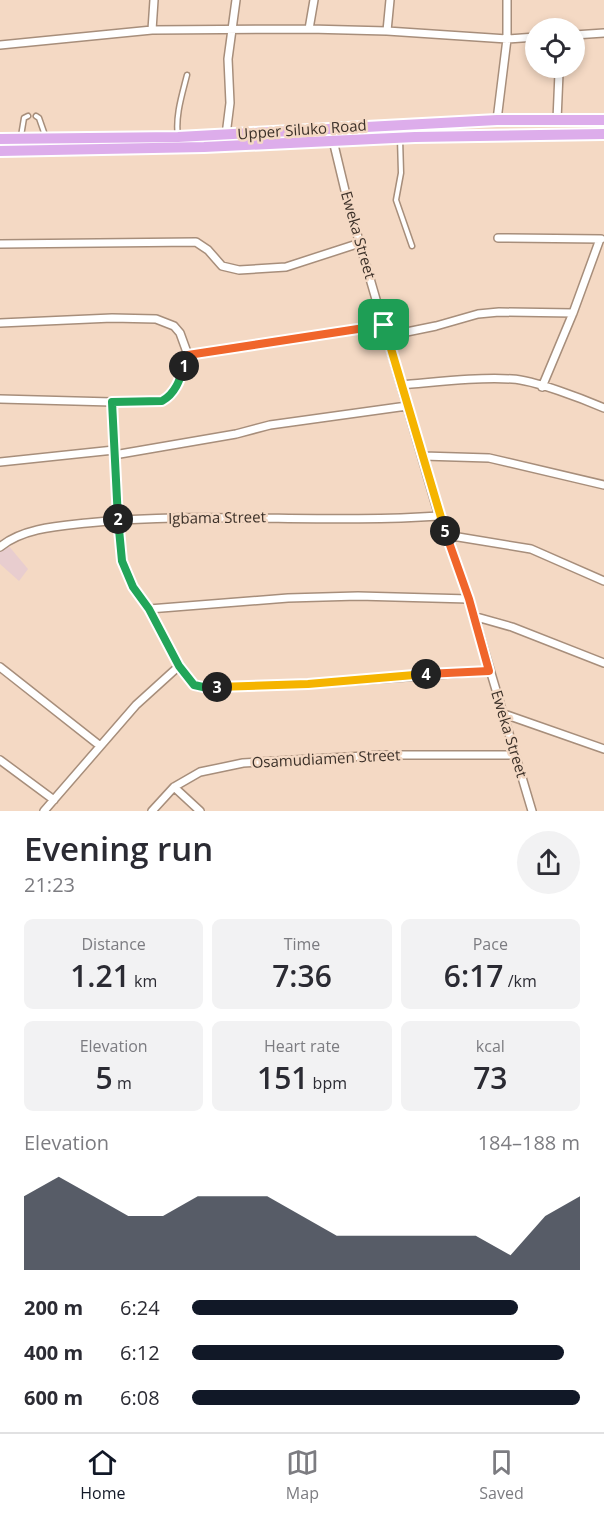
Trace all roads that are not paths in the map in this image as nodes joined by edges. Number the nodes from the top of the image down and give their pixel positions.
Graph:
1 (154, 0) edge
2 (236, 0) edge
3 (314, 0) edge
4 (390, 0) edge
5 (507, 0) edge
6 (309, 29) junction
7 (152, 30) junction
8 (231, 30) junction
9 (387, 31) junction
10 (604, 33) edge
11 (585, 34) edge
12 (525, 38) edge
13 (507, 39) junction
14 (0, 45) edge
15 (187, 75) dead end
16 (559, 78) edge
17 (28, 116) dead end
18 (36, 116) dead end
19 (497, 120) junction
20 (557, 120) junction
21 (604, 120) edge
22 (330, 128) junction
23 (604, 134) edge
24 (226, 135) junction
25 (178, 137) junction
26 (46, 138) junction
27 (400, 138) junction
28 (0, 139) edge
29 (20, 139) junction
30 (332, 140) junction
31 (0, 151) edge
32 (498, 238) dead end
33 (602, 239) edge
34 (360, 243) junction
35 (0, 244) edge
36 (412, 246) dead end
37 (573, 313) junction
38 (0, 323) edge
39 (384, 325) junction
40 (387, 336) junction
41 (188, 355) junction
42 (401, 385) junction
43 (542, 387) junction
44 (0, 399) edge
45 (112, 402) junction
46 (407, 406) junction
47 (604, 408) edge
48 (114, 452) junction
49 (423, 456) junction
50 (0, 462) edge
51 (604, 485) edge
52 (439, 516) junction
53 (118, 520) junction
54 (446, 535) junction
55 (0, 547) edge
56 (604, 580) edge
57 (469, 599) junction
58 (149, 609) junction
59 (473, 616) junction
60 (604, 663) edge
61 (179, 666) junction
62 (0, 667) edge
63 (489, 671) junction
64 (504, 714) junction
65 (99, 745) junction
66 (604, 749) edge
67 (515, 755) junction
68 (0, 759) edge
69 (174, 787) junction
70 (54, 800) junction
71 (44, 811) edge
72 (152, 811) edge
73 (200, 811) edge
74 (532, 811) edge

1 - 7 street
2 - 8 street
3 - 6 street
4 - 9 street
5 - 13 street
6 - 8 street
6 - 9 street
7 - 8 street
7 - 14 street
8 - 24 street
9 - 13 street
10 - 11 street
12 - 13 street
13 - 19 street
15 - 25 lane
16 - 20 street
17 - 29 lane
18 - 26 lane
19 - 20 main road, Upper Siluko Road
19 - 22 main road, Upper Siluko Road
20 - 21 main road, Upper Siluko Road
22 - 24 main road, Upper Siluko Road
22 - 30 street
23 - 27 main road, Upper Siluko Road
24 - 25 main road, Upper Siluko Road
25 - 26 main road, Upper Siluko Road
26 - 29 main road, Upper Siluko Road
27 - 30 main road, Upper Siluko Road
27 - 36 lane
28 - 29 main road, Upper Siluko Road
30 - 31 main road, Upper Siluko Road
30 - 34 street, Eweka Street
32 - 33 street
33 - 37 street
34 - 35 street
34 - 39 street, Eweka Street
37 - 40 street
37 - 43 street
38 - 41 street
39 - 40 street, Eweka Street
39 - 41 street
40 - 42 street, Eweka Street
41 - 45 street
42 - 43 street
42 - 46 street, Eweka Street
43 - 47 street
44 - 45 street
45 - 48 street
46 - 48 street
46 - 49 street, Eweka Street
48 - 50 street
48 - 53 street
49 - 51 street
49 - 52 street, Eweka Street
52 - 53 street, Igbama Street
52 - 54 street, Eweka Street
53 - 55 street, Igbama Street
53 - 58 street
54 - 56 street
54 - 57 street, Eweka Street
57 - 58 street
57 - 59 street, Eweka Street
58 - 61 street
59 - 60 street
59 - 63 street, Eweka Street
61 - 63 street
61 - 65 street
62 - 65 street
63 - 64 street, Eweka Street
64 - 66 street
64 - 67 street, Eweka Street
65 - 70 street
67 - 69 street, Osamudiamen Street
67 - 74 street, Eweka Street
68 - 70 street
69 - 72 street, Osamudiamen Street
69 - 73 street
70 - 71 street

